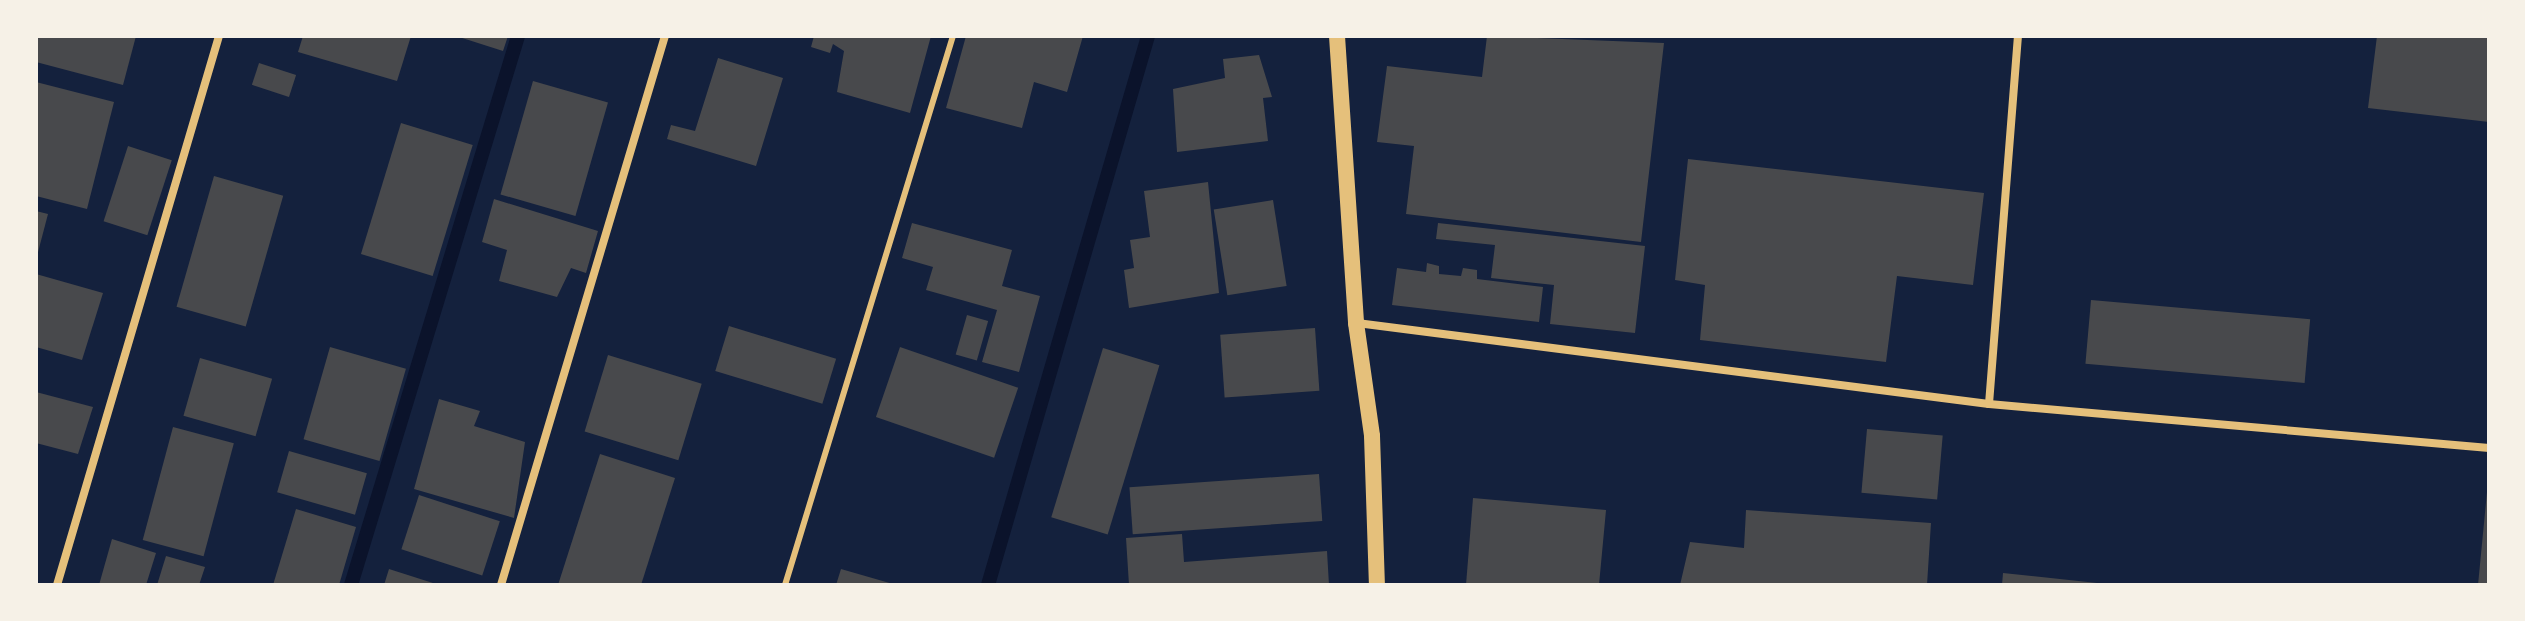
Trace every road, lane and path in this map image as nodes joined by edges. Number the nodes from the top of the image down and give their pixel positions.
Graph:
1 (219, 36) edge
2 (665, 36) edge
3 (953, 36) edge
4 (1337, 36) edge
5 (2018, 36) edge
6 (1356, 323) junction
7 (1989, 404) junction
8 (2489, 448) edge
9 (57, 585) edge
10 (501, 585) edge
11 (785, 585) edge
12 (1377, 585) edge

1 - 9 street
2 - 10 street
3 - 11 lane
4 - 6 main road
5 - 7 street
6 - 7 street
6 - 12 main road
7 - 8 street

